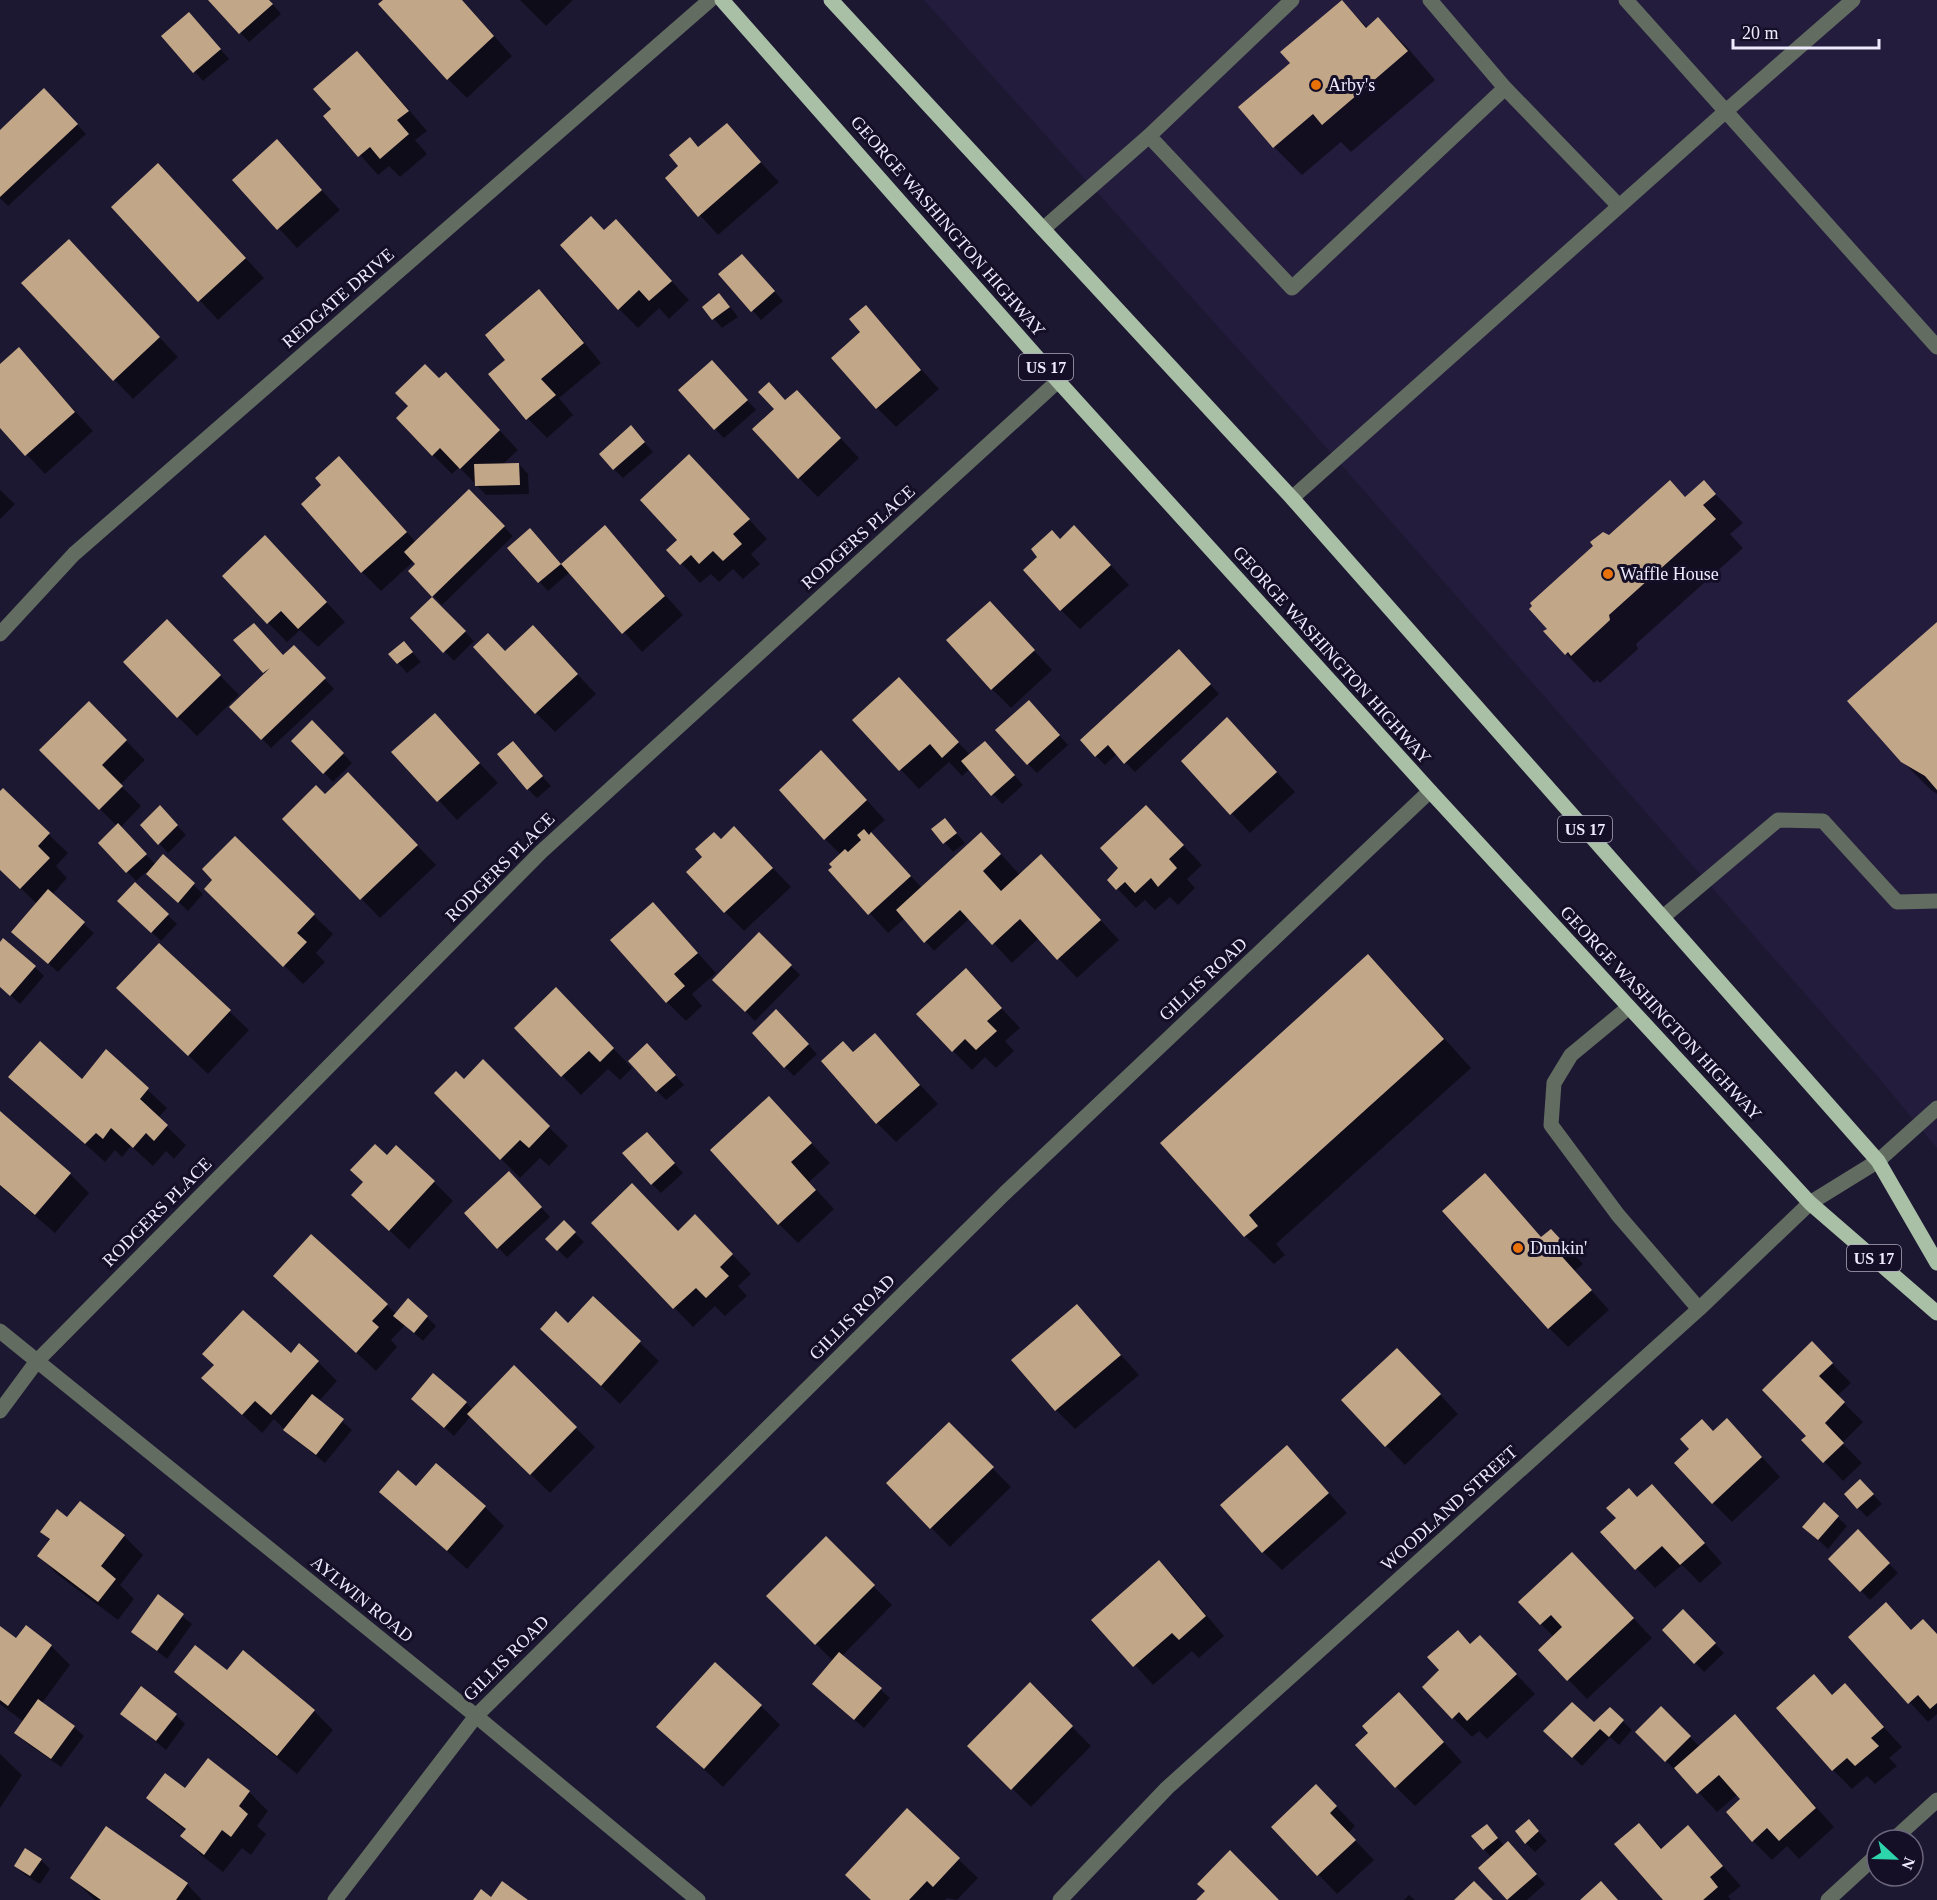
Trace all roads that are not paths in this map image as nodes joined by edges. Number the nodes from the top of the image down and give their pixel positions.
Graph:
1 (710, 0) edge
2 (722, 0) edge
3 (831, 0) edge
4 (1292, 0) edge
5 (1430, 0) edge
6 (1626, 0) edge
7 (1853, 0) edge
8 (1505, 88) junction
9 (1726, 111) junction
10 (1149, 136) junction
11 (1619, 206) junction
12 (1043, 229) junction
13 (1937, 347) edge
14 (1058, 381) junction
15 (1292, 498) junction
16 (0, 634) edge
17 (1430, 792) junction
18 (1937, 901) edge
19 (1663, 917) junction
20 (1629, 1007) junction
21 (1937, 1108) edge
22 (1878, 1161) junction
23 (1810, 1203) junction
24 (1937, 1263) edge
25 (1699, 1309) junction
26 (1937, 1313) edge
27 (0, 1331) edge
28 (37, 1361) junction
29 (0, 1411) edge
30 (476, 1716) junction
31 (1937, 1800) edge
32 (1906, 1828) edge
33 (1865, 1866) edge
34 (335, 1900) edge
35 (698, 1900) edge
36 (1060, 1900) edge
37 (1828, 1900) edge

1 - 16 street, REDGATE DRIVE
2 - 14 main road, GEORGE WASHINGTON HIGHWAY / US 17
3 - 12 main road, US 17
4 - 10 street
5 - 8 street
6 - 9 street
7 - 9 street
8 - 10 street
8 - 11 street
9 - 11 street
9 - 13 street
10 - 12 street
11 - 15 street
12 - 15 main road, US 17
14 - 17 main road, GEORGE WASHINGTON HIGHWAY / US 17
14 - 28 street, RODGERS PLACE
15 - 19 main road, US 17
17 - 20 main road, GEORGE WASHINGTON HIGHWAY / US 17
17 - 30 street, GILLIS ROAD
18 - 19 street
19 - 22 main road, US 17
20 - 23 main road, GEORGE WASHINGTON HIGHWAY / US 17
20 - 25 street
21 - 22 street, WOODLAND STREET
22 - 23 street, WOODLAND STREET
22 - 24 main road, US 17
23 - 25 street, WOODLAND STREET
23 - 26 main road, GEORGE WASHINGTON HIGHWAY / US 17
25 - 36 street, WOODLAND STREET
27 - 28 street, AYLWIN ROAD
28 - 29 street, RODGERS PLACE
28 - 30 street, AYLWIN ROAD
30 - 34 street, GILLIS ROAD
30 - 35 street, AYLWIN ROAD
31 - 32 street
33 - 37 street

